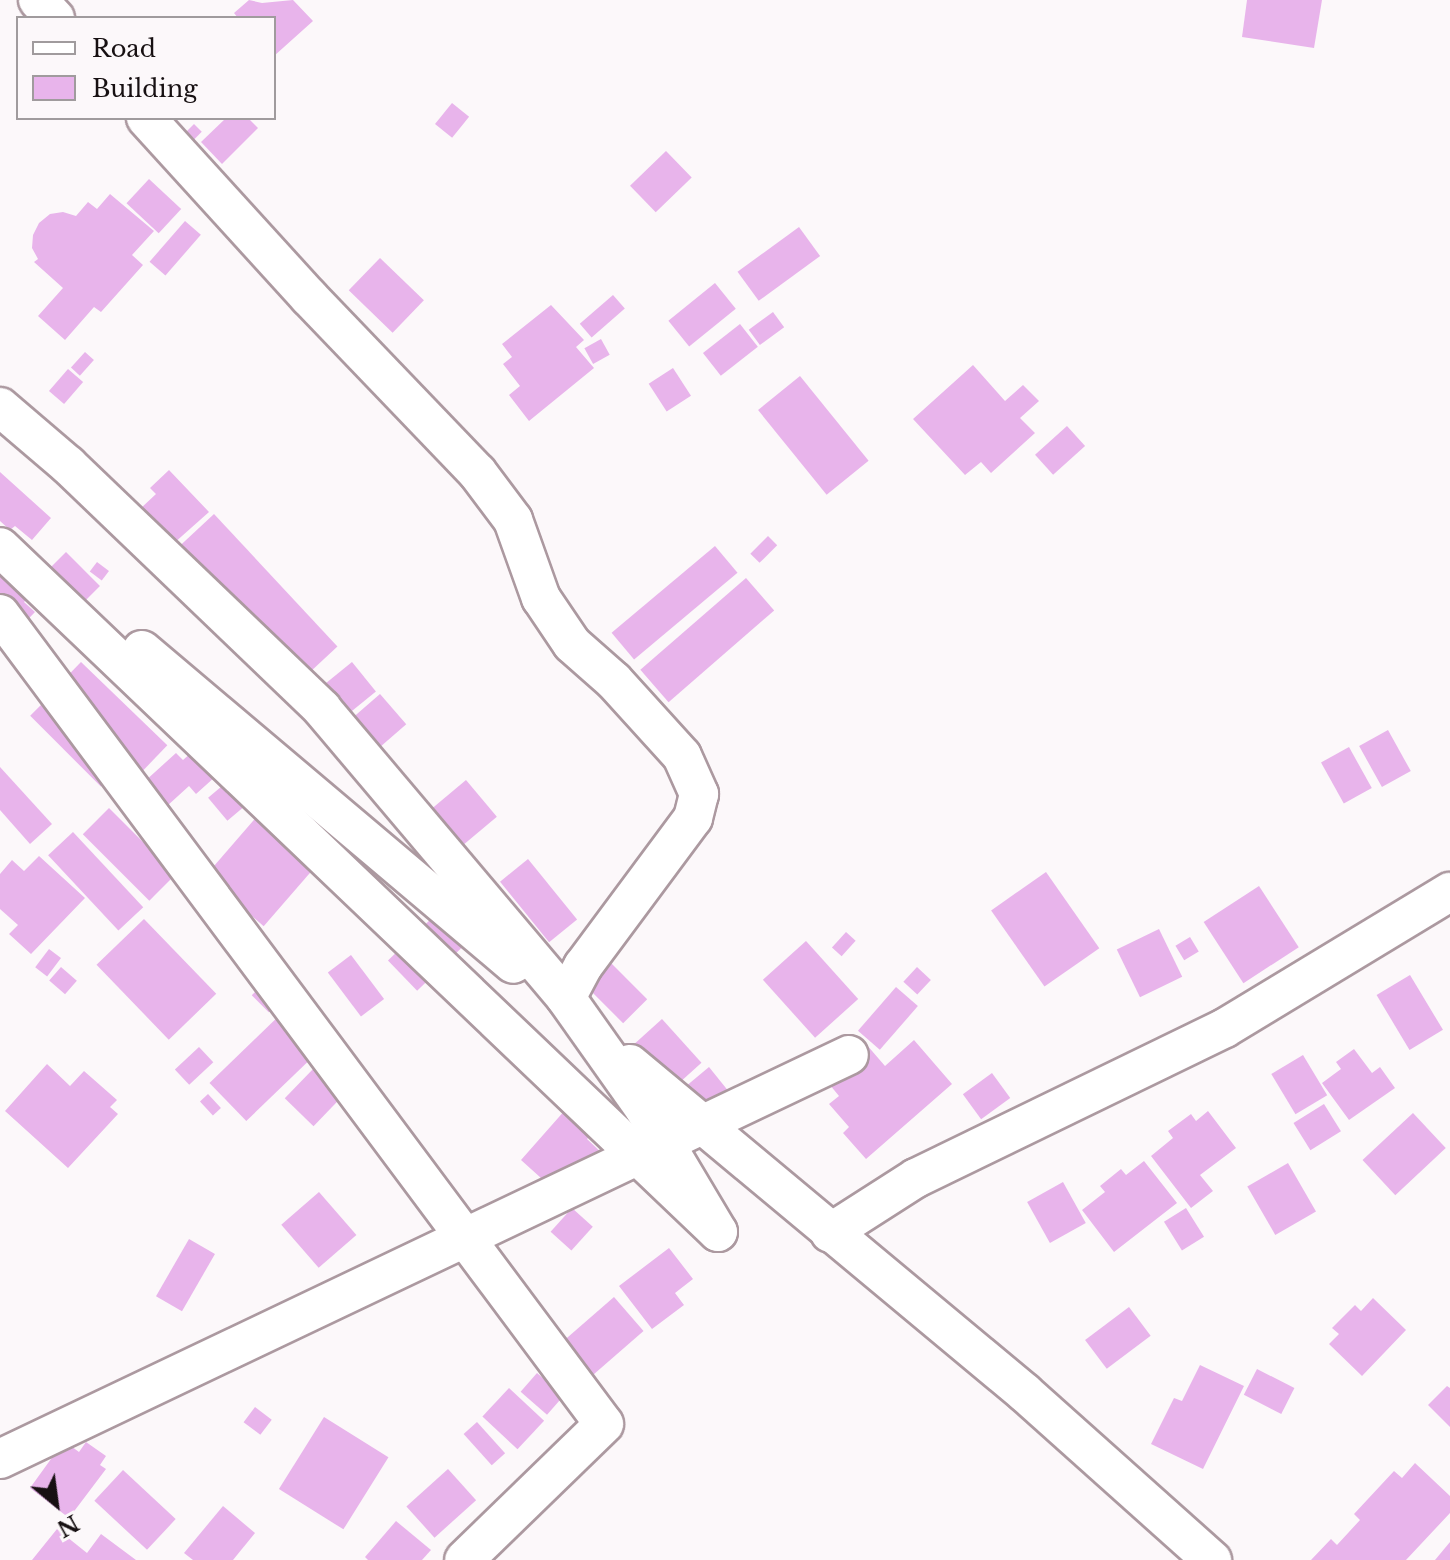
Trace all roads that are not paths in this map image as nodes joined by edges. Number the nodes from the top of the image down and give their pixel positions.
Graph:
1 (38, 0) edge
2 (53, 16) edge
3 (148, 120) edge
4 (0, 407) edge
5 (0, 529) edge
6 (0, 547) edge
7 (0, 614) edge
8 (1450, 892) edge
9 (566, 998) junction
10 (849, 1055) dead end
11 (830, 1233) junction
12 (0, 1459) edge
13 (464, 1560) edge
14 (1212, 1560) edge

1 - 2 street
3 - 9 street
4 - 9 street
5 - 11 street
6 - 9 street
7 - 13 street
8 - 11 street
10 - 12 street
11 - 14 street

